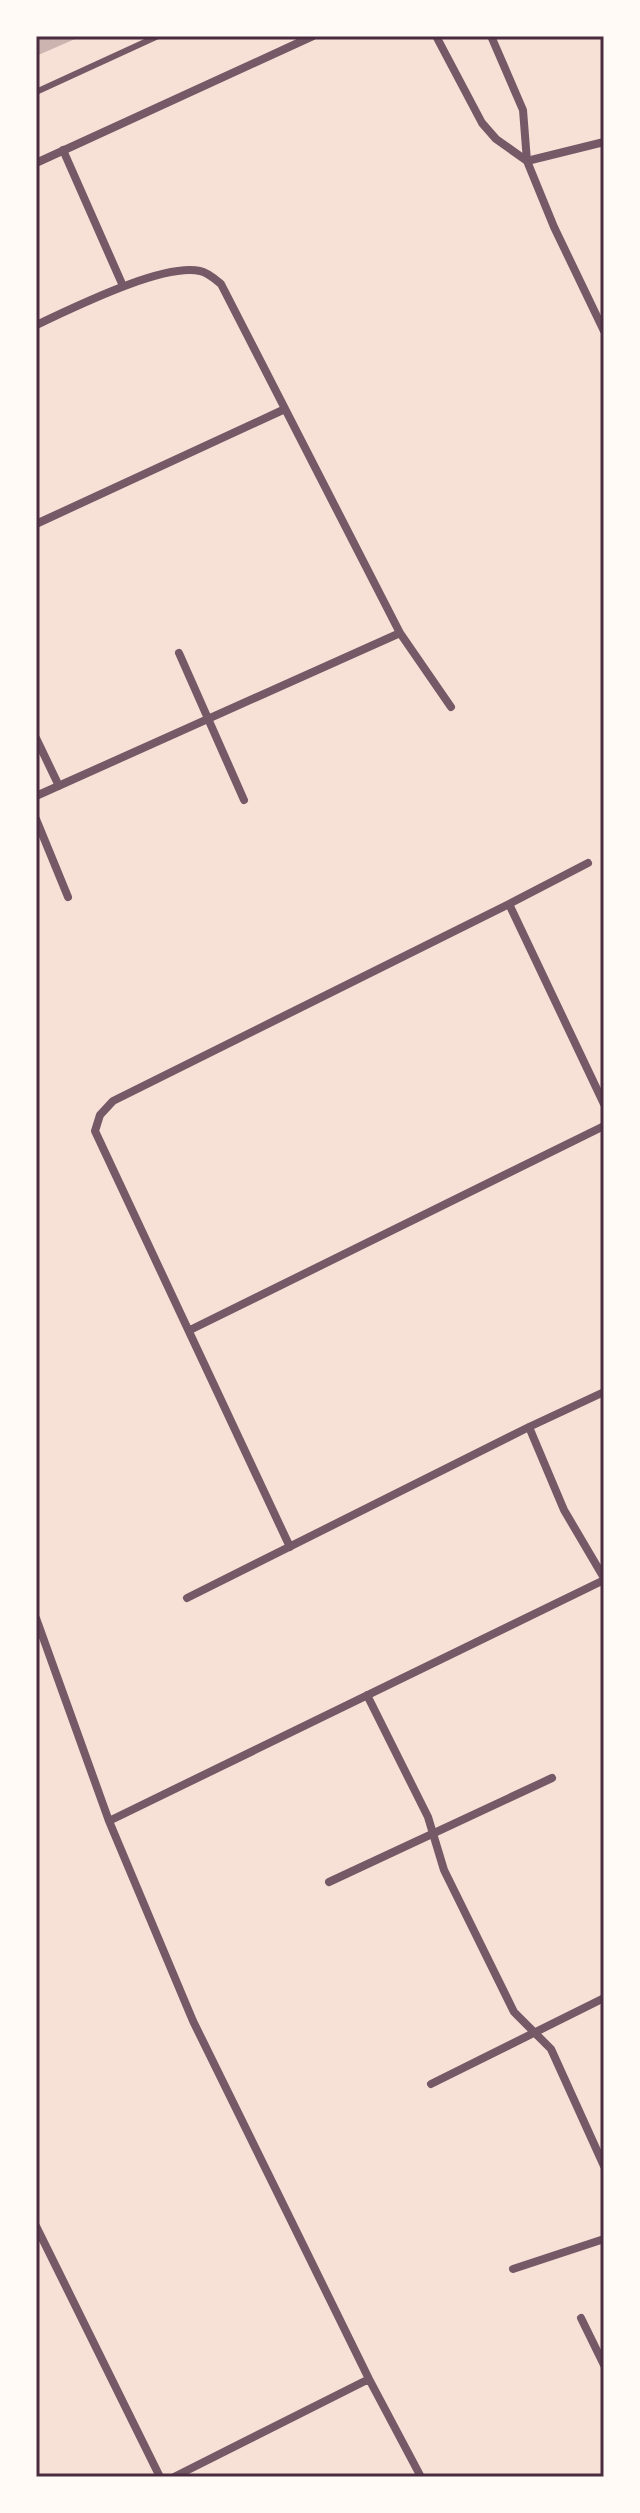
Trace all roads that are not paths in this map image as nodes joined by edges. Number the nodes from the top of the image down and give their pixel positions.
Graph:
1 (158, 36) edge
2 (313, 36) edge
3 (436, 36) edge
4 (491, 36) edge
5 (36, 92) edge
6 (604, 142) edge
7 (63, 150) junction
8 (527, 161) junction
9 (36, 163) edge
10 (123, 286) junction
11 (36, 325) edge
12 (604, 331) edge
13 (285, 409) junction
14 (36, 524) edge
15 (400, 633) junction
16 (179, 653) dead end
17 (451, 707) dead end
18 (208, 721) junction
19 (36, 738) edge
20 (59, 786) junction
21 (36, 796) edge
22 (244, 800) dead end
23 (36, 819) edge
24 (588, 863) dead end
25 (68, 897) dead end
26 (509, 904) junction
27 (604, 1104) edge
28 (604, 1126) edge
29 (190, 1330) junction
30 (604, 1392) edge
31 (529, 1427) junction
32 (290, 1547) junction
33 (604, 1579) edge
34 (187, 1598) dead end
35 (36, 1618) edge
36 (367, 1695) junction
37 (552, 1778) dead end
38 (109, 1821) junction
39 (433, 1833) junction
40 (329, 1882) dead end
41 (604, 1998) edge
42 (534, 2033) junction
43 (431, 2084) dead end
44 (604, 2166) edge
45 (36, 2226) edge
46 (604, 2239) edge
47 (513, 2269) dead end
48 (581, 2318) dead end
49 (604, 2365) edge
50 (369, 2379) junction
51 (160, 2477) edge
52 (174, 2477) edge
53 (421, 2477) edge

1 - 5 lane
2 - 7 street
3 - 8 street
4 - 8 street
6 - 8 street
7 - 9 street
7 - 10 street
8 - 12 street
10 - 11 street
10 - 13 street
13 - 14 street
13 - 15 street
15 - 17 street
15 - 18 street
16 - 18 street
18 - 20 street
18 - 22 street
19 - 20 street
20 - 21 street
23 - 25 street
24 - 26 street
26 - 27 street
26 - 29 street
28 - 29 street
29 - 32 street
30 - 31 street
31 - 32 street
31 - 33 street
32 - 34 street
33 - 36 street
35 - 38 street
36 - 38 street
36 - 39 street
37 - 39 street
38 - 50 street
39 - 40 street
39 - 42 street
41 - 42 street
42 - 43 street
42 - 44 street
45 - 51 street
46 - 47 street
48 - 49 street
50 - 52 street
50 - 53 street

